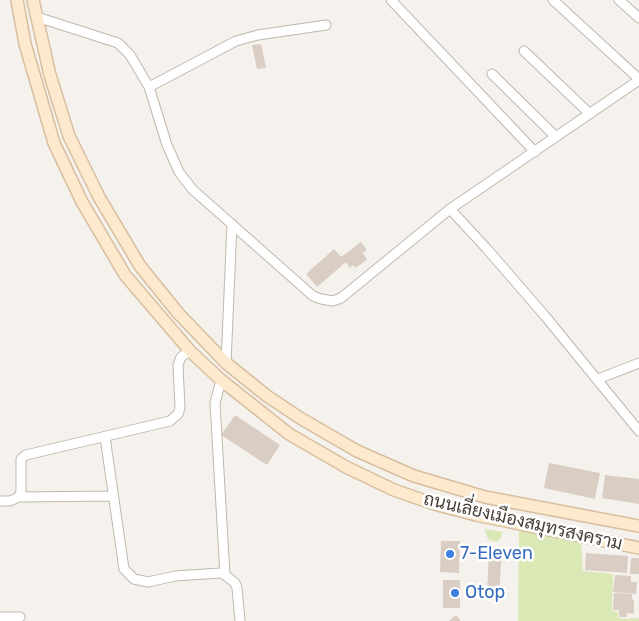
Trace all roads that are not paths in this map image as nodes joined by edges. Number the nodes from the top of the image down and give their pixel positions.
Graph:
1 (17, 0) edge
2 (33, 0) edge
3 (390, 0) edge
4 (553, 0) edge
5 (619, 0) edge
6 (37, 17) junction
7 (639, 18) edge
8 (326, 25) dead end
9 (524, 51) dead end
10 (492, 74) dead end
11 (639, 79) edge
12 (148, 86) junction
13 (590, 114) junction
14 (556, 137) junction
15 (535, 152) junction
16 (450, 209) junction
17 (232, 224) junction
18 (190, 351) junction
19 (226, 363) junction
20 (639, 363) edge
21 (598, 379) junction
22 (221, 380) junction
23 (639, 431) edge
24 (105, 437) junction
25 (113, 496) junction
26 (19, 497) junction
27 (0, 501) edge
28 (639, 526) edge
29 (639, 548) edge
30 (225, 575) junction
31 (0, 617) edge
32 (20, 617) dead end
33 (240, 621) edge

1 - 18 main road, ถนนเลี่ยงเมืองสมุทรสงคราม
2 - 6 main road, ถนนเลี่ยงเมืองสมุทรสงคราม
3 - 15 street
4 - 11 street
5 - 7 street
6 - 12 street
6 - 19 main road, ถนนเลี่ยงเมืองสมุทรสงคราม
8 - 12 street
9 - 13 street
10 - 14 street
11 - 13 street
12 - 17 street
13 - 14 street
14 - 15 street
15 - 16 street
16 - 17 street
16 - 21 street
17 - 19 street
18 - 22 main road, ถนนเลี่ยงเมืองสมุทรสงคราม
18 - 24 street
19 - 28 main road, ถนนเลี่ยงเมืองสมุทรสงคราม
20 - 21 street
21 - 23 street
22 - 29 main road, ถนนเลี่ยงเมืองสมุทรสงคราม
22 - 30 street
24 - 25 street
24 - 26 street
25 - 26 street
25 - 30 street
26 - 27 street
30 - 33 street
31 - 32 street

